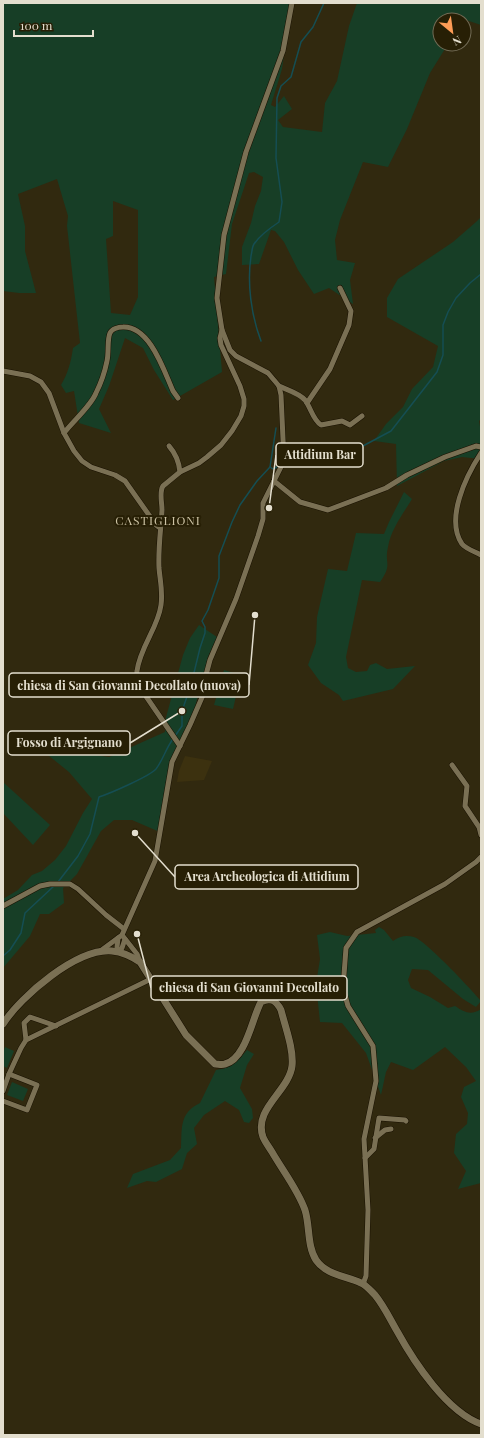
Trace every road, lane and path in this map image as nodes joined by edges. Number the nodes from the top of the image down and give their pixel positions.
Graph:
1 (292, 3) edge
2 (340, 288) dead end
3 (222, 330) junction
4 (3, 371) edge
5 (279, 386) junction
6 (178, 398) dead end
7 (307, 403) junction
8 (362, 416) dead end
9 (64, 433) junction
10 (169, 446) dead end
11 (481, 447) edge
12 (481, 453) edge
13 (180, 472) junction
14 (274, 481) junction
15 (160, 528) junction
16 (481, 555) edge
17 (179, 744) junction
18 (452, 765) dead end
19 (481, 835) edge
20 (481, 857) edge
21 (3, 906) edge
22 (122, 935) junction
23 (99, 952) junction
24 (119, 952) junction
25 (140, 962) junction
26 (151, 979) junction
27 (3, 1024) edge
28 (56, 1026) junction
29 (26, 1040) junction
30 (9, 1074) junction
31 (3, 1090) edge
32 (3, 1101) edge
33 (406, 1121) dead end
34 (391, 1129) dead end
35 (375, 1138) junction
36 (365, 1158) junction
37 (363, 1284) junction
38 (481, 1424) edge

1 - 3 street
2 - 7 street
3 - 5 street
3 - 13 street
4 - 9 street
5 - 7 street
5 - 14 street
6 - 9 street
7 - 8 street
9 - 15 street
10 - 13 street
11 - 14 street
12 - 16 street
13 - 15 street
14 - 17 street
15 - 17 street
17 - 22 street
18 - 19 street
20 - 36 street
21 - 22 street
22 - 23 street
22 - 24 street
22 - 25 street
23 - 24 main road
23 - 27 main road
24 - 25 main road
25 - 26 main road
26 - 28 street
26 - 37 main road
28 - 29 street
28 - 29 street
29 - 30 street
30 - 31 street
30 - 32 street
33 - 35 street
34 - 35 street
35 - 36 street
36 - 37 street
37 - 38 main road

